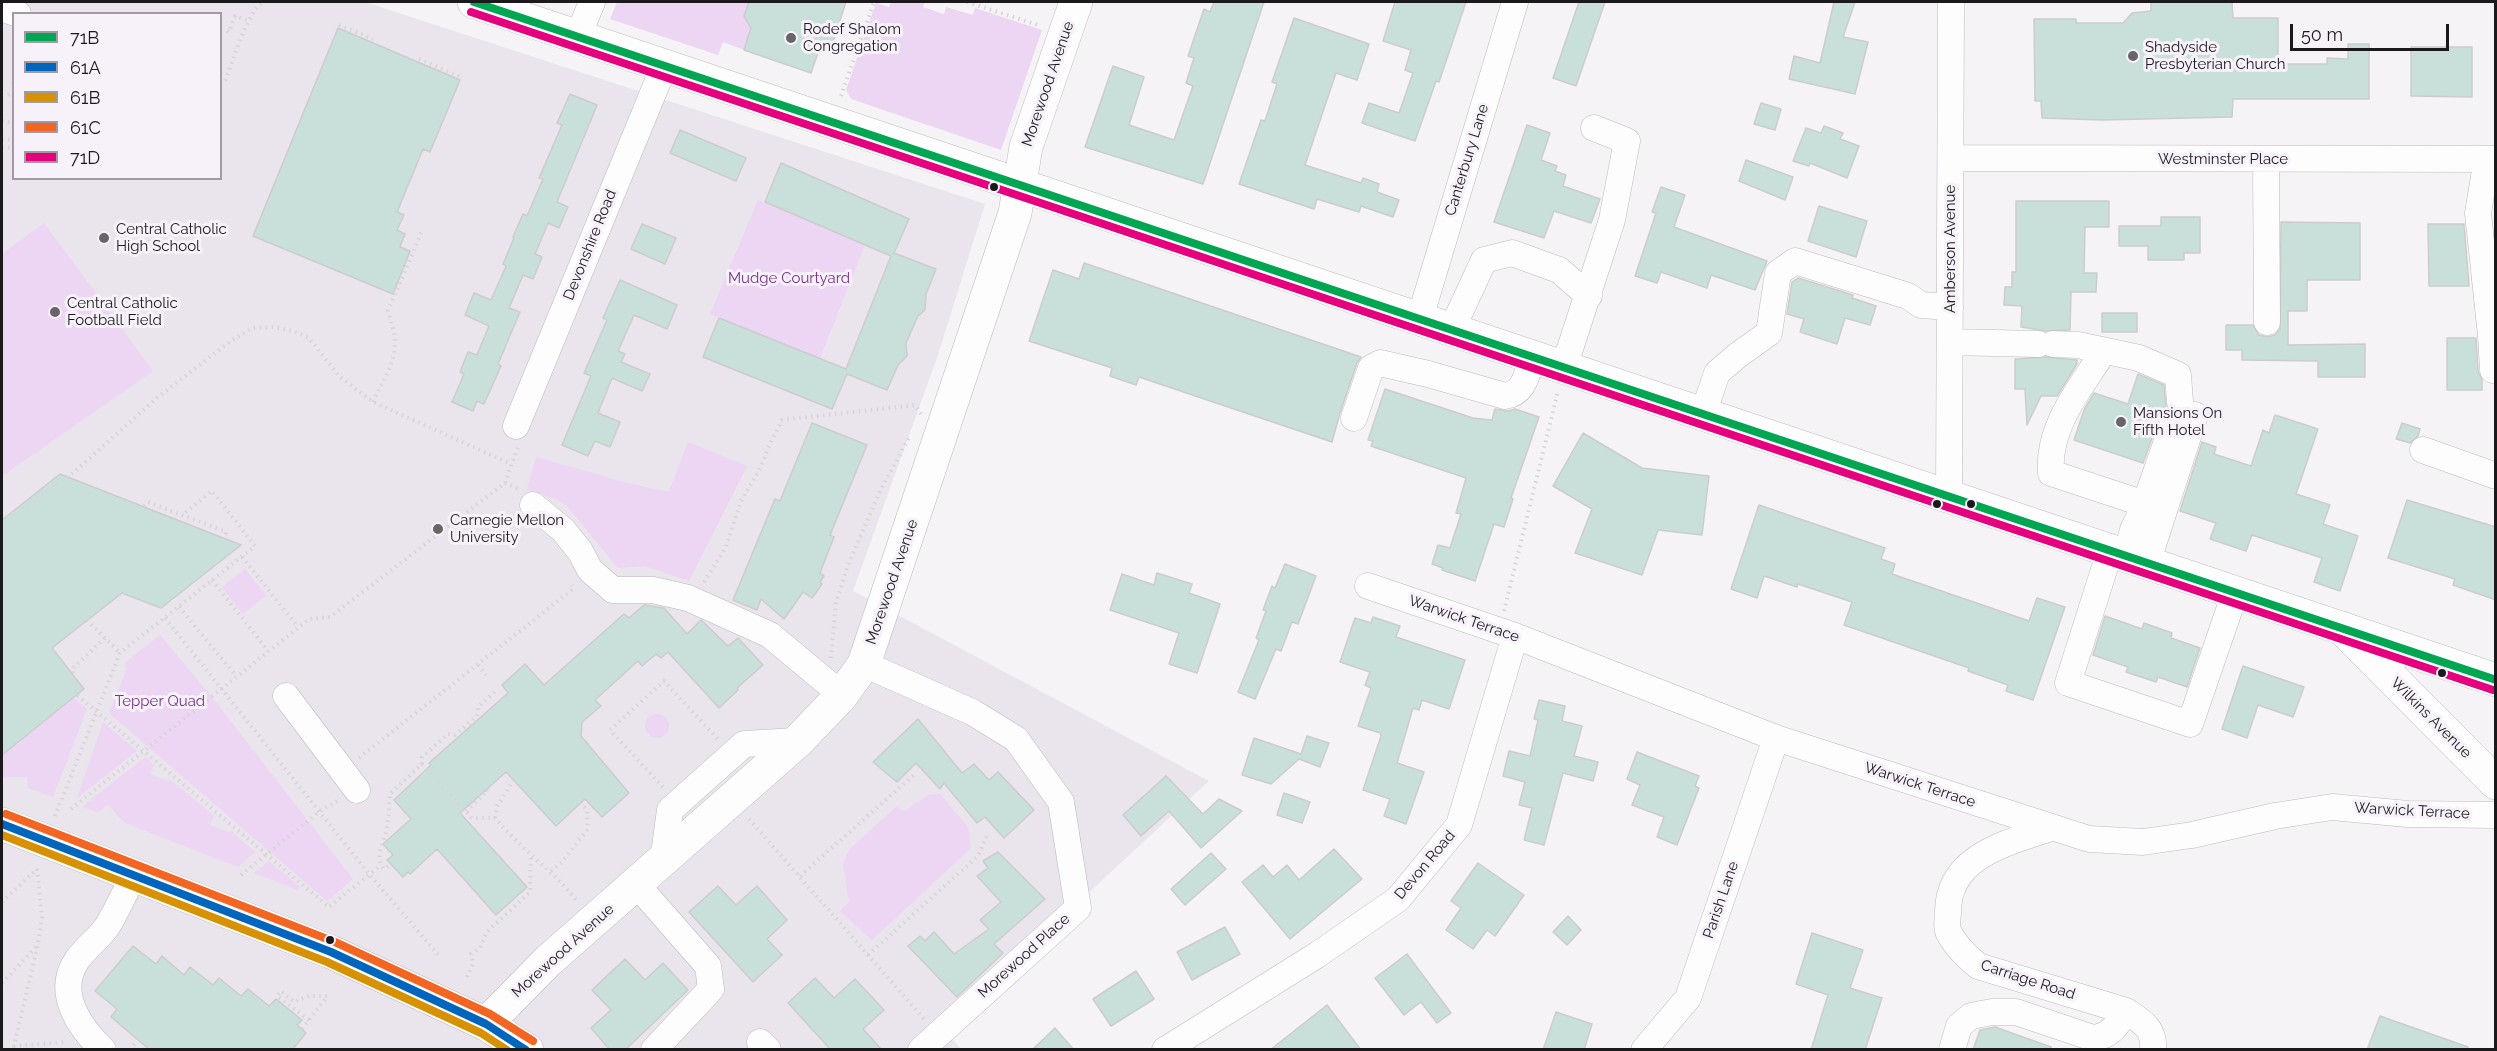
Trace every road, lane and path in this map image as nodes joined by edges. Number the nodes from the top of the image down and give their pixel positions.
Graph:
1 (263, 2) edge
2 (474, 2) edge
3 (592, 2) edge
4 (874, 2) edge
5 (968, 2) edge
6 (1076, 2) edge
7 (1515, 2) edge
8 (1951, 2) edge
9 (249, 21) junction
10 (339, 25) dead end
11 (1043, 26) dead end
12 (227, 31) dead end
13 (578, 36) junction
14 (373, 39) dead end
15 (419, 59) dead end
16 (664, 64) junction
17 (461, 77) dead end
18 (222, 80) edge
19 (12, 92) edge
20 (8, 95) dead end
21 (841, 96) dead end
22 (1594, 128) dead end
23 (1951, 158) junction
24 (2266, 159) junction
25 (2491, 159) edge
26 (1020, 184) junction
27 (422, 231) dead end
28 (147, 241) dead end
29 (154, 251) dead end
30 (1588, 296) junction
31 (1950, 307) junction
32 (1420, 318) junction
33 (2267, 322) dead end
34 (1452, 329) junction
35 (1950, 342) junction
36 (2103, 352) junction
37 (1533, 356) junction
38 (1564, 367) junction
39 (2493, 370) dead end
40 (373, 402) junction
41 (2183, 413) junction
42 (1703, 414) junction
43 (922, 416) dead end
44 (1354, 418) dead end
45 (516, 426) joint
46 (912, 433) dead end
47 (2423, 450) dead end
48 (512, 464) junction
49 (2496, 476) edge
50 (1949, 496) junction
51 (2145, 504) junction
52 (533, 505) dead end
53 (144, 506) dead end
54 (182, 515) junction
55 (2, 521) edge
56 (224, 538) dead end
57 (242, 556) junction
58 (2128, 557) junction
59 (212, 580) junction
60 (572, 584) dead end
61 (1368, 586) dead end
62 (699, 587) dead end
63 (2235, 593) junction
64 (179, 607) junction
65 (165, 618) junction
66 (87, 620) dead end
67 (298, 627) junction
68 (2342, 628) junction
69 (1507, 633) junction
70 (105, 638) junction
71 (268, 651) junction
72 (120, 653) junction
73 (831, 662) dead end
74 (478, 664) junction
75 (864, 664) junction
76 (486, 675) dead end
77 (236, 676) junction
78 (2496, 680) edge
79 (222, 688) junction
80 (498, 689) dead end
81 (842, 695) junction
82 (286, 696) dead end
83 (97, 710) junction
84 (1776, 738) junction
85 (720, 741) dead end
86 (145, 751) junction
87 (354, 763) dead end
88 (422, 764) junction
89 (916, 773) dead end
90 (513, 781) dead end
91 (2496, 783) edge
92 (486, 789) dead end
93 (357, 790) joint
94 (665, 790) dead end
95 (581, 803) dead end
96 (71, 809) dead end
97 (320, 811) junction
98 (466, 811) junction
99 (2496, 815) edge
100 (55, 816) dead end
101 (495, 818) junction
102 (748, 818) dead end
103 (2, 824) edge
104 (2051, 828) junction
105 (988, 833) dead end
106 (266, 854) junction
107 (531, 855) junction
108 (381, 865) junction
109 (388, 866) dead end
110 (551, 871) junction
111 (369, 874) junction
112 (134, 875) junction
113 (241, 875) dead end
114 (800, 876) junction
115 (637, 885) junction
116 (2, 902) edge
117 (578, 902) dead end
118 (38, 944) junction
119 (867, 955) junction
120 (440, 957) dead end
121 (466, 977) dead end
122 (2, 983) edge
123 (2126, 1011) junction
124 (309, 1020) junction
125 (486, 1024) junction
126 (302, 1029) dead end
127 (138, 1039) dead end
128 (55, 1042) dead end
129 (929, 1042) edge
130 (103, 1050) edge
131 (130, 1050) edge
132 (527, 1050) edge
133 (654, 1050) edge
134 (1164, 1050) edge
135 (1644, 1050) edge
136 (1952, 1050) edge
137 (2153, 1050) edge

1 - 9 path
2 - 13 main road
3 - 13 street
4 - 21 path
5 - 11 path
6 - 26 main road, Morewood Avenue
7 - 32 street, Canterbury Lane
8 - 23 street, Amberson Avenue
9 - 12 path
9 - 18 path
10 - 14 path
13 - 16 main road
15 - 17 path
16 - 26 main road
16 - 45 street, Devonshire Road
19 - 20 path
22 - 30 street
23 - 24 street, Westminster Place
23 - 31 street, Amberson Avenue
24 - 25 street, Westminster Place
24 - 33 street
25 - 39 street
26 - 32 main road
26 - 75 main road, Morewood Avenue
27 - 40 path
28 - 29 path
30 - 34 street
30 - 38 street
31 - 35 street, Amberson Avenue
31 - 42 street
32 - 34 main road
34 - 37 main road
35 - 36 street
35 - 50 street, Amberson Avenue
36 - 41 street
36 - 51 street
37 - 38 main road
37 - 44 street
38 - 42 main road
38 - 69 path
40 - 48 path
40 - 55 path
41 - 51 street
41 - 58 street
42 - 50 main road
43 - 62 path
45 - 48 path
46 - 73 path
47 - 49 street
48 - 67 path
50 - 58 main road
51 - 58 street
52 - 81 street
53 - 54 path
54 - 56 path
54 - 57 path
57 - 59 path
57 - 67 path
58 - 63 main road
58 - 63 street
59 - 64 path
59 - 71 path
60 - 74 path
61 - 69 street, Warwick Terrace
63 - 68 main road
64 - 65 path
64 - 77 path
65 - 72 path
65 - 79 path
66 - 70 path
67 - 71 path
68 - 78 main road
68 - 91 main road, Wilkins Avenue
69 - 84 street, Warwick Terrace
69 - 134 street, Devon Road
70 - 72 path
70 - 83 path
71 - 77 path
72 - 83 path
74 - 76 path
74 - 87 path
75 - 81 main road, Morewood Avenue
75 - 129 street, Morewood Place
77 - 79 path
79 - 86 path
79 - 97 path
80 - 88 path
81 - 115 main road, Morewood Avenue
82 - 93 street
83 - 86 path
83 - 100 path
84 - 104 street, Warwick Terrace
84 - 135 street, Parish Lane
85 - 94 path
86 - 96 path
86 - 106 path
88 - 98 path
88 - 108 path
89 - 114 path
90 - 101 path
92 - 98 path
93 - 97 path
95 - 110 path
97 - 106 path
97 - 111 path
98 - 101 path
99 - 104 street, Warwick Terrace
101 - 107 path
102 - 114 path
103 - 112 main road
104 - 123 street, Carriage Road
105 - 119 path
106 - 111 path
106 - 113 path
107 - 110 path
107 - 121 path
108 - 109 path
108 - 111 path
110 - 117 path
111 - 120 path
112 - 125 main road
112 - 130 street
114 - 119 path
115 - 125 main road, Morewood Avenue
115 - 133 street
116 - 118 path
118 - 122 path
118 - 128 path
119 - 129 path
123 - 136 street
123 - 137 street, Carriage Road
124 - 124 path
124 - 126 path
125 - 132 main road
127 - 131 path

